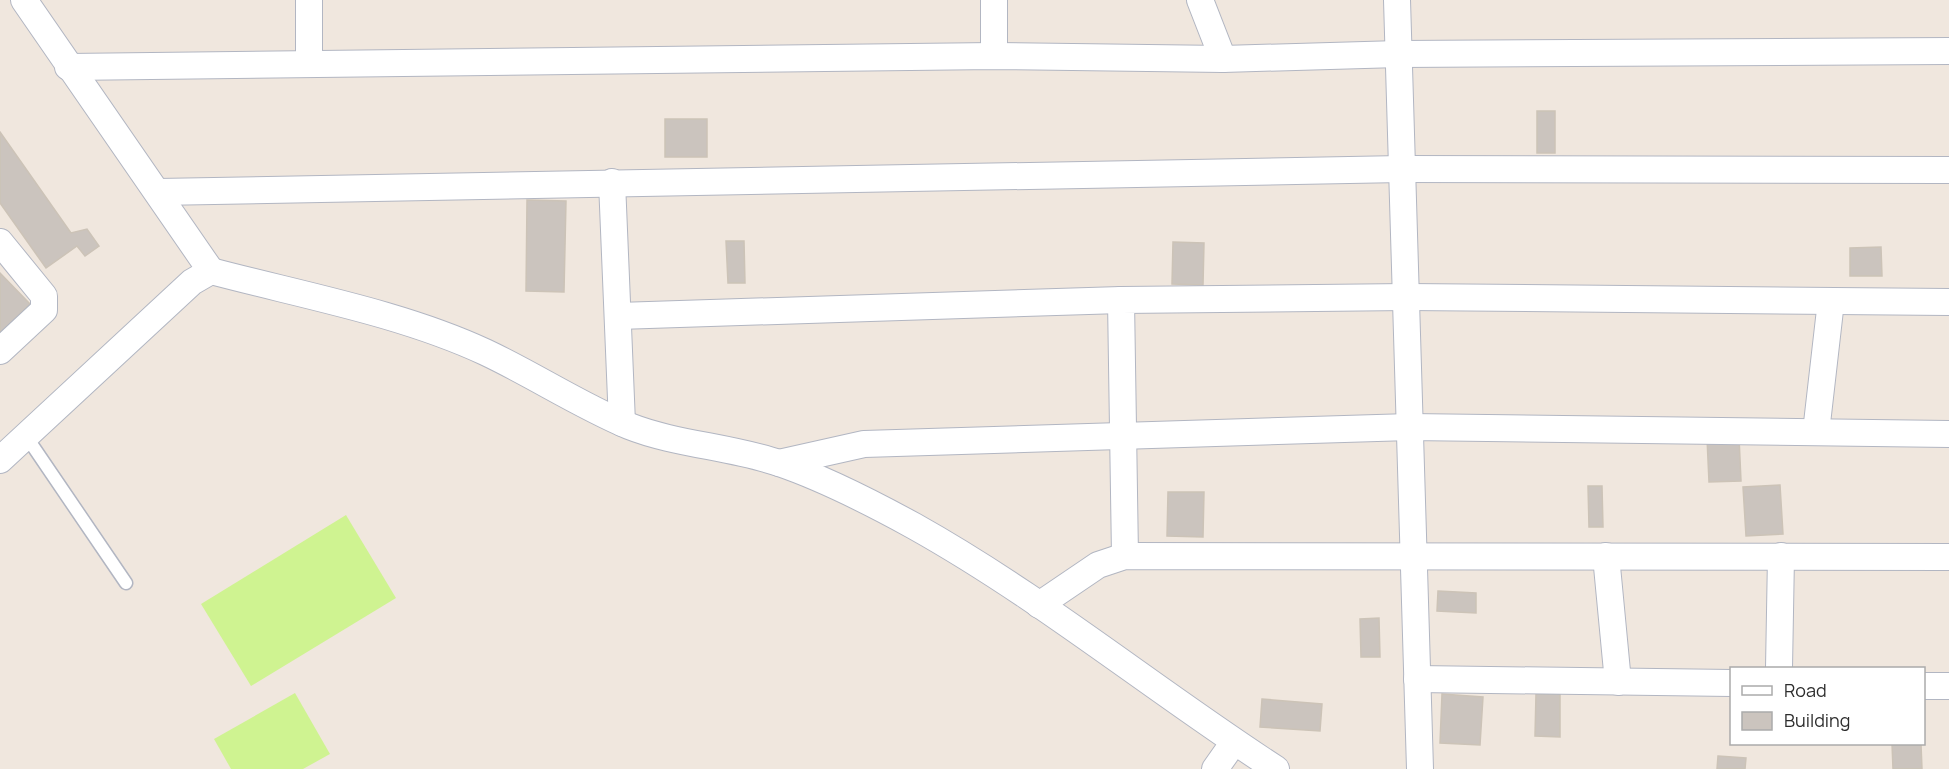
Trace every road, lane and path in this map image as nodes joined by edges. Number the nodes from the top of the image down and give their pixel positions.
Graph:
1 (24, 0) edge
2 (309, 0) edge
3 (994, 0) edge
4 (1200, 0) edge
5 (1397, 0) edge
6 (1949, 51) edge
7 (1399, 54) junction
8 (994, 56) junction
9 (1223, 59) junction
10 (309, 63) junction
11 (68, 67) junction
12 (1402, 169) junction
13 (1949, 170) edge
14 (612, 182) junction
15 (158, 192) junction
16 (0, 242) edge
17 (211, 271) junction
18 (1407, 297) junction
19 (1121, 300) junction
20 (1831, 301) junction
21 (1949, 302) edge
22 (618, 316) junction
23 (0, 351) edge
24 (622, 423) junction
25 (1410, 427) junction
26 (1816, 432) junction
27 (1949, 434) edge
28 (26, 436) junction
29 (1123, 436) junction
30 (0, 460) edge
31 (779, 463) junction
32 (1125, 556) junction
33 (1414, 556) junction
34 (1606, 556) junction
35 (1781, 556) junction
36 (1949, 557) edge
37 (126, 583) dead end
38 (1039, 605) junction
39 (1779, 667) edge
40 (1417, 680) junction
41 (1618, 682) junction
42 (1730, 683) edge
43 (1925, 686) edge
44 (1949, 686) edge
45 (1234, 742) junction
46 (1215, 769) edge
47 (1276, 769) edge
48 (1420, 769) edge

1 - 11 street
2 - 10 street
3 - 8 street
4 - 9 street
5 - 7 street
6 - 7 street
7 - 9 street
7 - 12 street
8 - 9 street
8 - 10 street
10 - 11 street
11 - 15 street
12 - 13 street
12 - 14 street
12 - 18 street
14 - 15 street
14 - 22 street
15 - 17 street
16 - 23 street
17 - 24 street
17 - 28 street
18 - 19 street
18 - 20 street
18 - 25 street
19 - 22 street
19 - 29 street
20 - 21 street
20 - 26 street
22 - 24 street
24 - 31 street
25 - 26 street
25 - 29 street
25 - 33 street
26 - 27 street
28 - 30 street
28 - 37 lane
29 - 31 street
29 - 32 street
31 - 38 street
32 - 33 street
32 - 38 street
33 - 34 street
33 - 40 street
34 - 35 street
34 - 41 street
35 - 36 street
35 - 39 street
38 - 45 street
40 - 41 street
40 - 48 street
41 - 42 street
43 - 44 street
45 - 46 street
45 - 47 street

